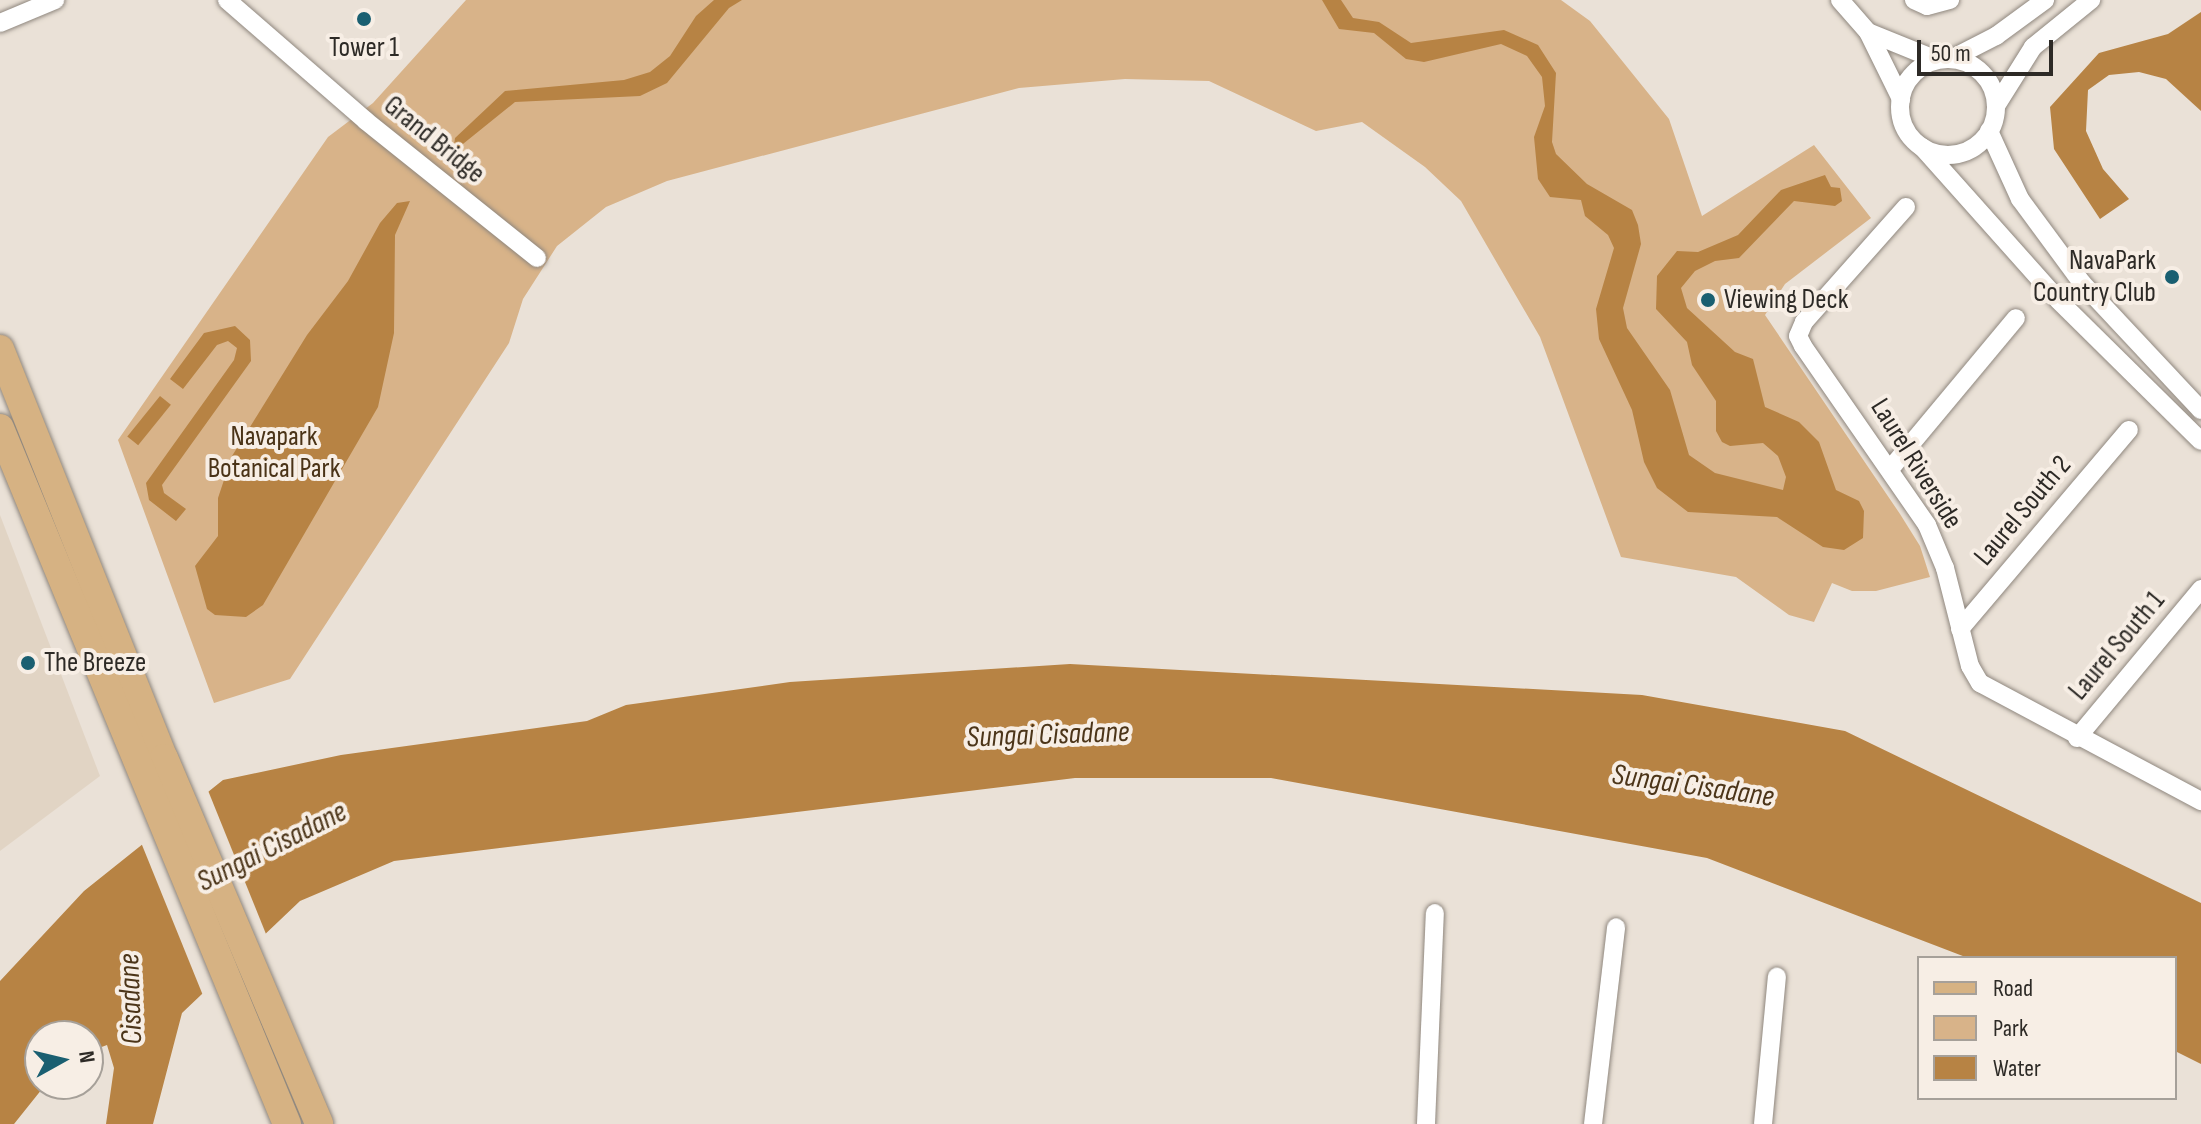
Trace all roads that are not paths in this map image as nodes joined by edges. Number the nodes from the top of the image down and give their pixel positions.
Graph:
1 (55, 0) edge
2 (1840, 0) edge
3 (1914, 0) edge
4 (1950, 0) edge
5 (2045, 0) edge
6 (2091, 0) edge
7 (236, 3) edge
8 (15, 7) edge
9 (0, 23) edge
10 (1868, 32) junction
11 (1944, 59) junction
12 (1901, 99) junction
13 (1996, 106) junction
14 (1989, 131) junction
15 (1922, 147) junction
16 (1906, 207) dead end
17 (537, 258) dead end
18 (2016, 318) dead end
19 (0, 349) edge
20 (2201, 410) edge
21 (0, 428) edge
22 (2129, 430) dead end
23 (2201, 441) edge
24 (1891, 468) junction
25 (2201, 589) edge
26 (1960, 629) junction
27 (2077, 738) junction
28 (2201, 801) edge
29 (1435, 913) dead end
30 (1616, 927) dead end
31 (1777, 977) dead end
32 (287, 1124) edge
33 (319, 1124) edge
34 (1426, 1124) edge
35 (1593, 1124) edge
36 (1763, 1124) edge

1 - 8 street
2 - 10 street
3 - 4 street
5 - 11 street
6 - 13 street
7 - 17 street, Grand Bridge
8 - 9 street
10 - 11 street
10 - 12 street
11 - 12 street
11 - 13 street
12 - 15 street
13 - 14 street
14 - 15 street
14 - 20 street
15 - 23 street
16 - 24 street, Laurel Riverside
18 - 24 street
19 - 33 main road
21 - 32 main road
22 - 26 street, Laurel South 2
24 - 26 street, Laurel Riverside
25 - 27 street, Laurel South 1
26 - 27 street, Laurel Riverside
27 - 28 street, Laurel Riverside
29 - 34 street
30 - 35 street
31 - 36 street

